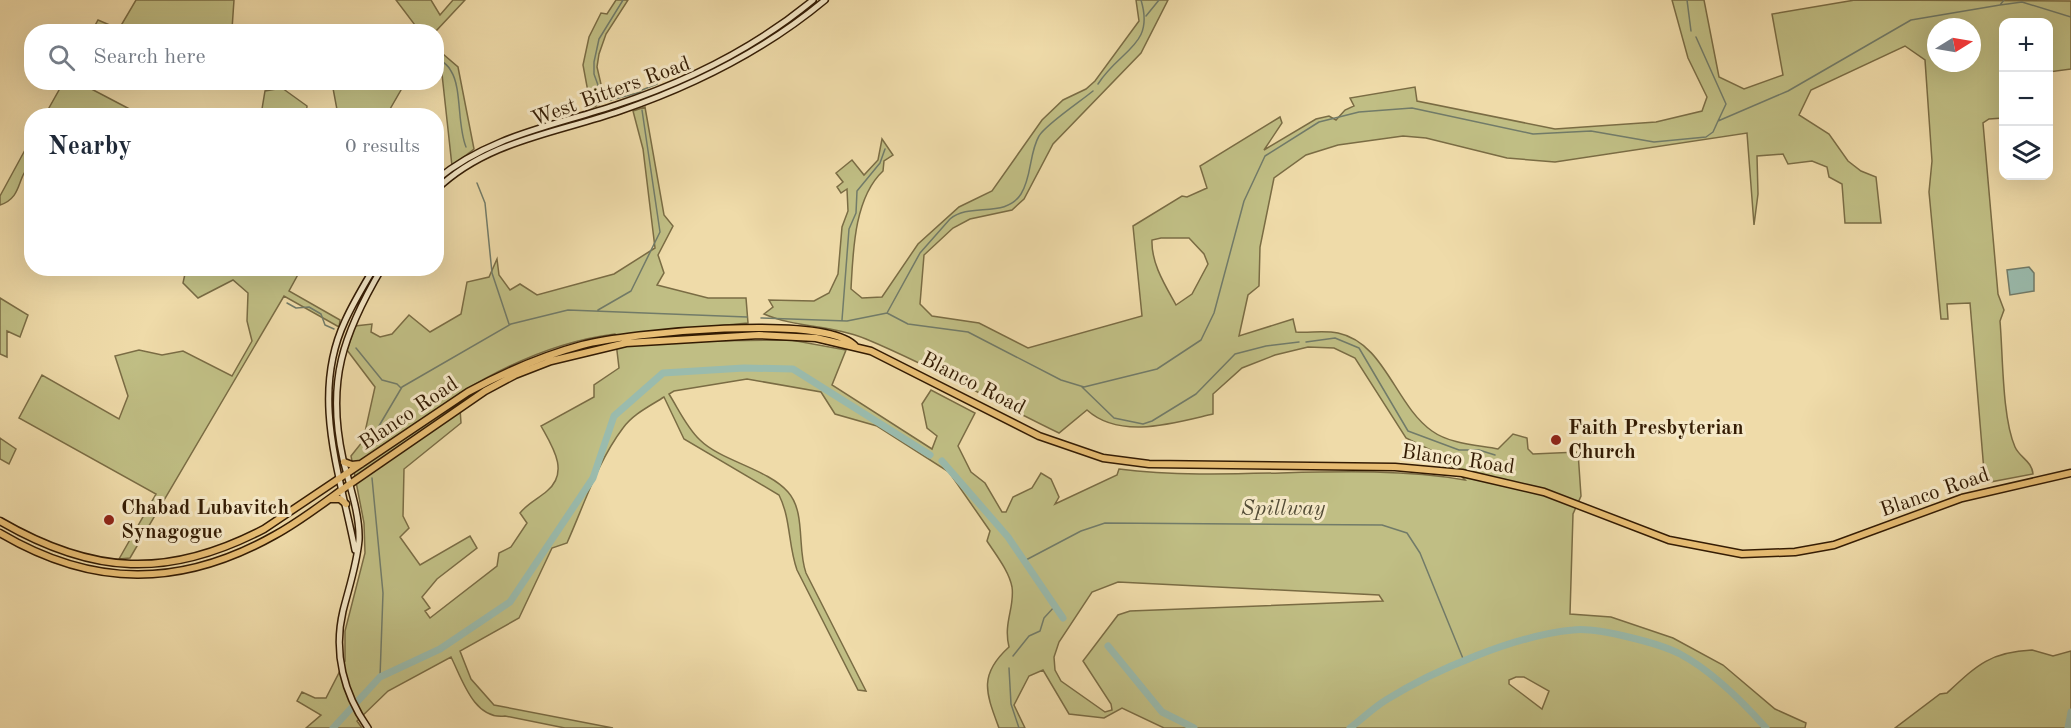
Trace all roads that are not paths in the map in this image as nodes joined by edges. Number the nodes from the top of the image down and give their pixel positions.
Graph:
1 (813, 0) edge
2 (825, 0) edge
3 (617, 105) junction
4 (619, 111) junction
5 (478, 150) junction
6 (481, 157) junction
7 (444, 174) edge
8 (444, 184) edge
9 (370, 276) edge
10 (378, 276) edge
11 (365, 284) junction
12 (371, 288) junction
13 (607, 343) junction
14 (428, 420) junction
15 (434, 427) junction
16 (344, 462) junction
17 (365, 464) junction
18 (2071, 473) edge
19 (347, 476) junction
20 (2058, 477) junction
21 (2071, 478) edge
22 (340, 480) junction
23 (349, 485) junction
24 (342, 490) junction
25 (329, 499) junction
26 (346, 504) junction
27 (0, 521) edge
28 (0, 533) edge
29 (243, 540) junction
30 (39, 543) junction
31 (246, 550) junction
32 (35, 552) junction
33 (356, 554) junction
34 (368, 728) edge

1 - 3 main road, West Bitters Road
2 - 4 main road, West Bitters Road
3 - 4 main road
3 - 5 main road, West Bitters Road
4 - 6 main road, West Bitters Road
5 - 6 main road
5 - 7 main road, West Bitters Road
6 - 8 main road, West Bitters Road
9 - 11 main road
10 - 12 main road
11 - 12 main road
11 - 22 main road
12 - 16 main road
13 - 14 main road, Blanco Road
13 - 15 main road, Blanco Road
13 - 20 main road, Blanco Road
14 - 15 main road
14 - 17 main road, Blanco Road
15 - 23 main road, Blanco Road
16 - 17 main road
16 - 19 main road
17 - 19 main road, Blanco Road
18 - 20 main road, Blanco Road
19 - 22 main road, Blanco Road
19 - 23 main road
20 - 21 main road, Blanco Road
22 - 24 main road
22 - 29 main road, Blanco Road
23 - 24 main road, Blanco Road
23 - 33 main road
24 - 25 main road, Blanco Road
24 - 26 main road
25 - 26 main road
25 - 31 main road, Blanco Road
26 - 33 main road
27 - 30 main road, Blanco Road
28 - 32 main road, Blanco Road
29 - 30 main road, Blanco Road
29 - 31 main road
30 - 32 main road
31 - 32 main road, Blanco Road
33 - 34 main road

